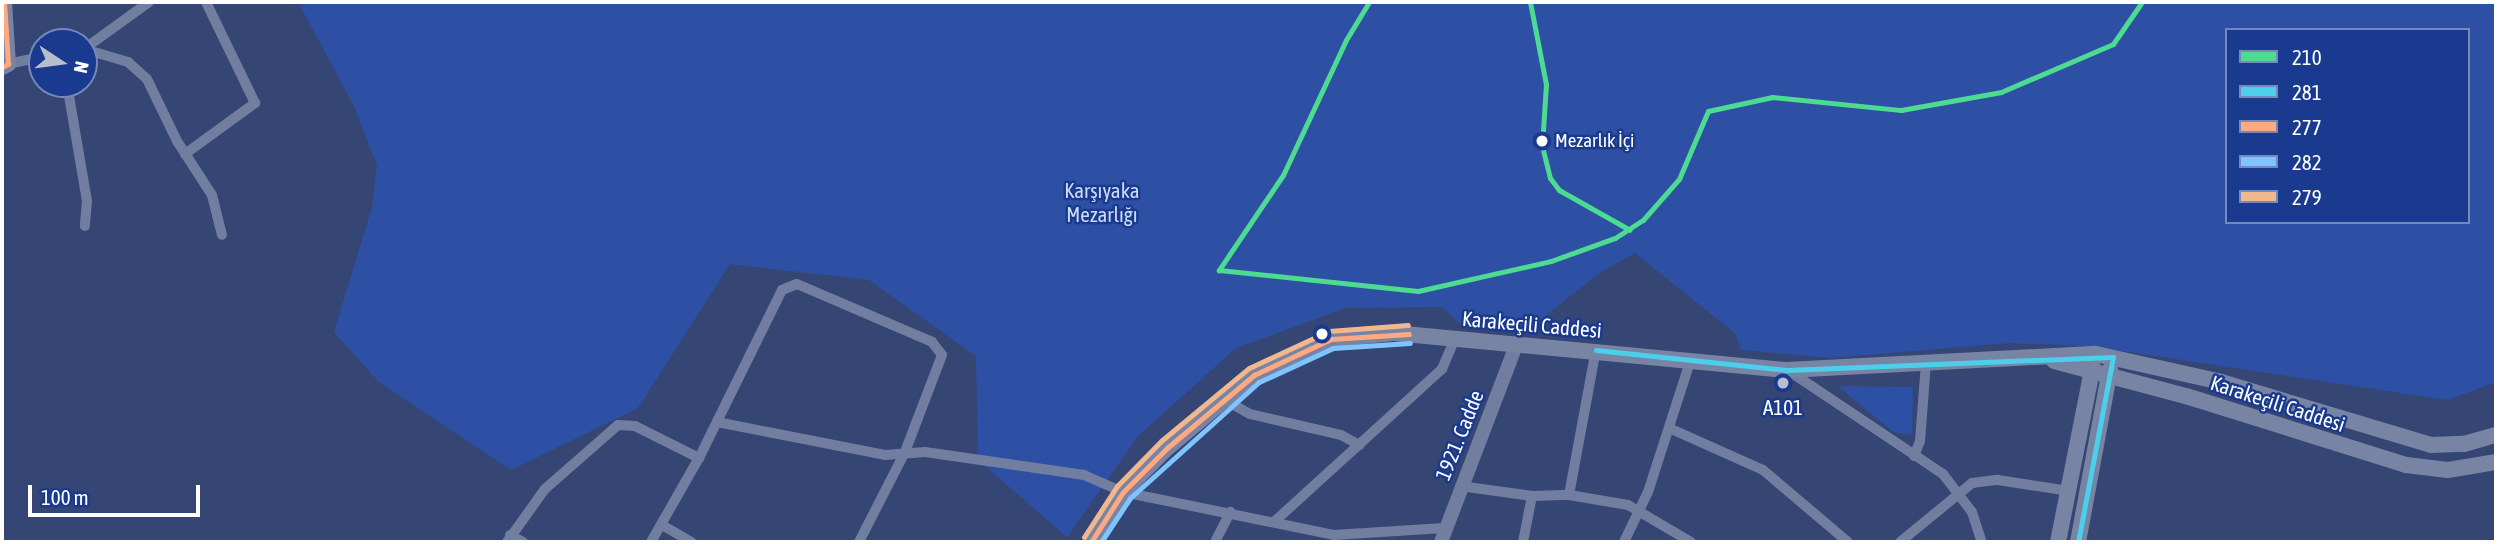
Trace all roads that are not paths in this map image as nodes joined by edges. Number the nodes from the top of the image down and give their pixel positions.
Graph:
1 (4, 2) edge
2 (149, 2) edge
3 (206, 2) edge
4 (98, 39) edge
5 (98, 53) edge
6 (28, 60) edge
7 (5, 65) edge
8 (69, 98) edge
9 (185, 154) junction
10 (85, 226) dead end
11 (222, 235) dead end
12 (1455, 338) junction
13 (1517, 343) junction
14 (1595, 350) junction
15 (2096, 354) junction
16 (2113, 357) junction
17 (1691, 359) junction
18 (2048, 359) junction
19 (1926, 363) junction
20 (1787, 370) junction
21 (2092, 374) junction
22 (2109, 378) junction
23 (1223, 399) junction
24 (717, 422) junction
25 (1669, 428) junction
26 (2496, 435) edge
27 (1359, 445) junction
28 (905, 452) junction
29 (1914, 456) junction
30 (699, 458) junction
31 (2496, 462) edge
32 (1460, 486) junction
33 (1959, 490) junction
34 (2069, 491) junction
35 (1123, 492) junction
36 (1569, 495) junction
37 (1532, 496) junction
38 (1640, 509) junction
39 (1230, 512) junction
40 (1275, 521) junction
41 (662, 525) junction
42 (1442, 535) edge
43 (508, 539) edge
44 (523, 542) edge
45 (651, 542) edge
46 (692, 542) edge
47 (859, 542) edge
48 (1091, 542) edge
49 (1215, 542) edge
50 (1523, 542) edge
51 (1624, 542) edge
52 (1691, 542) edge
53 (1848, 542) edge
54 (1900, 542) edge
55 (1982, 542) edge
56 (2058, 542) edge
57 (2078, 542) edge

1 - 7 main road
2 - 4 street
3 - 9 street
5 - 9 street
6 - 7 street
8 - 10 street
9 - 11 street
12 - 13 main road, Karakeçili Caddesi
12 - 23 main road, Karakeçili Caddesi
12 - 27 street
13 - 14 main road, Karakeçili Caddesi
13 - 32 street, 1921. Cadde
14 - 17 main road, Karakeçili Caddesi
14 - 36 street
15 - 16 main road, Karakeçili Caddesi
15 - 18 main road, Karakeçili Caddesi
15 - 21 main road
16 - 22 main road
16 - 26 main road, Karakeçili Caddesi
17 - 20 main road, Karakeçili Caddesi
17 - 25 street
18 - 19 main road, Karakeçili Caddesi
18 - 21 main road, Karakeçili Caddesi
19 - 20 main road, Karakeçili Caddesi
19 - 29 street
20 - 29 street
21 - 22 main road, Karakeçili Caddesi
21 - 34 main road
22 - 31 main road, Karakeçili Caddesi
22 - 57 main road
23 - 27 street
23 - 35 main road, Karakeçili Caddesi
24 - 28 street
24 - 28 street
24 - 30 street
25 - 38 street
25 - 53 street
27 - 40 street
28 - 35 street
28 - 47 street
29 - 33 street
30 - 41 street
30 - 43 street
32 - 37 street
32 - 42 street, 1921. Cadde
33 - 34 street
33 - 54 street
33 - 55 street
34 - 56 main road
35 - 39 street
35 - 48 main road, Karakeçili Caddesi
36 - 37 street
36 - 38 street
37 - 50 street
38 - 51 street
38 - 52 street
39 - 40 street
39 - 49 street
40 - 42 street
41 - 45 street
41 - 46 street
43 - 44 street

